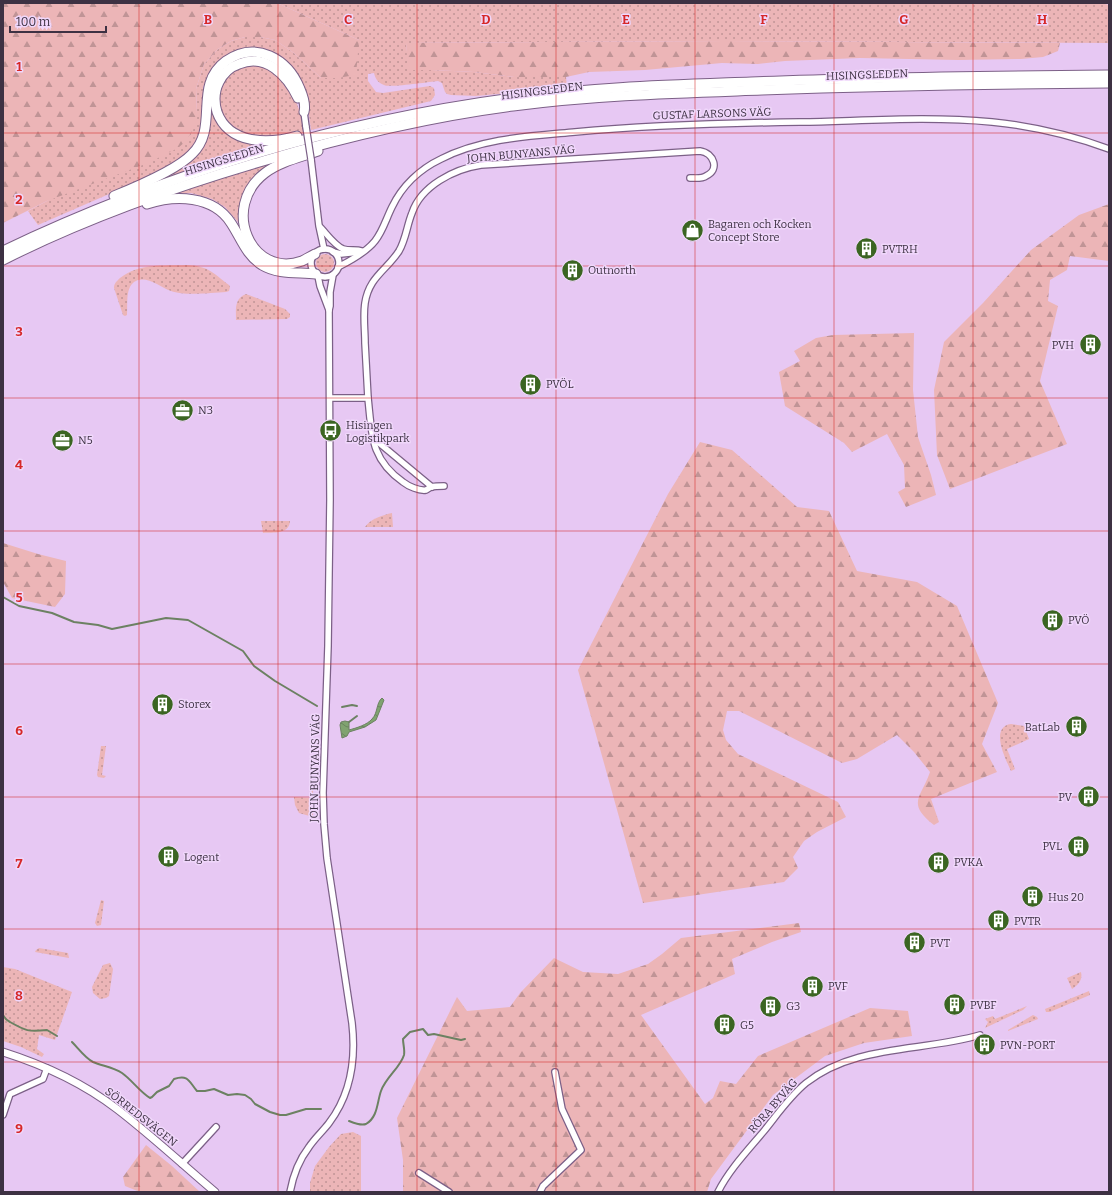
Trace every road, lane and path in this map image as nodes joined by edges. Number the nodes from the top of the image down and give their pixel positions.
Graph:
1 (1109, 75) edge
2 (1109, 83) edge
3 (304, 112) junction
4 (377, 130) junction
5 (332, 132) junction
6 (1109, 149) edge
7 (690, 178) dead end
8 (114, 211) junction
9 (56, 226) junction
10 (319, 226) junction
11 (324, 249) junction
12 (3, 251) edge
13 (362, 251) junction
14 (332, 252) junction
15 (315, 254) junction
16 (3, 260) edge
17 (338, 268) junction
18 (333, 274) junction
19 (317, 275) junction
20 (329, 310) junction
21 (330, 398) junction
22 (368, 398) junction
23 (373, 438) junction
24 (444, 486) dead end
25 (432, 487) junction
26 (980, 1036) dead end
27 (3, 1052) edge
28 (47, 1068) junction
29 (555, 1072) dead end
30 (3, 1115) edge
31 (216, 1127) dead end
32 (182, 1164) junction
33 (419, 1173) dead end
34 (215, 1192) edge
35 (290, 1192) edge
36 (449, 1192) edge
37 (540, 1192) edge
38 (718, 1192) edge

1 - 5 highway, HISINGSLEDEN
2 - 4 highway, HISINGSLEDEN
3 - 5 highway
3 - 9 highway
3 - 10 street, bridge
4 - 8 highway, HISINGSLEDEN
4 - 15 highway
5 - 9 highway, HISINGSLEDEN
6 - 13 street, GUSTAF LARSONS VÄG
7 - 22 street, JOHN BUNYANS VÄG
8 - 16 highway, HISINGSLEDEN
8 - 19 highway
9 - 12 highway, HISINGSLEDEN
10 - 11 street
10 - 13 street
11 - 14 street
11 - 15 street
13 - 14 street
13 - 17 street, GUSTAF LARSONS VÄG
14 - 17 street
15 - 19 street
17 - 18 street
18 - 19 street
18 - 20 street, JOHN BUNYANS VÄG
19 - 20 street, JOHN BUNYANS VÄG
20 - 21 street, JOHN BUNYANS VÄG
21 - 22 street
21 - 35 street, JOHN BUNYANS VÄG
22 - 23 street, JOHN BUNYANS VÄG
23 - 25 street
23 - 25 street, JOHN BUNYANS VÄG
24 - 25 street, JOHN BUNYANS VÄG
26 - 38 street, RÖRA BYVÄG
27 - 28 street, SÖRREDSVÄGEN
28 - 30 street
28 - 32 street, SÖRREDSVÄGEN
29 - 37 street
31 - 32 street
32 - 34 street, SÖRREDSVÄGEN
33 - 36 street

